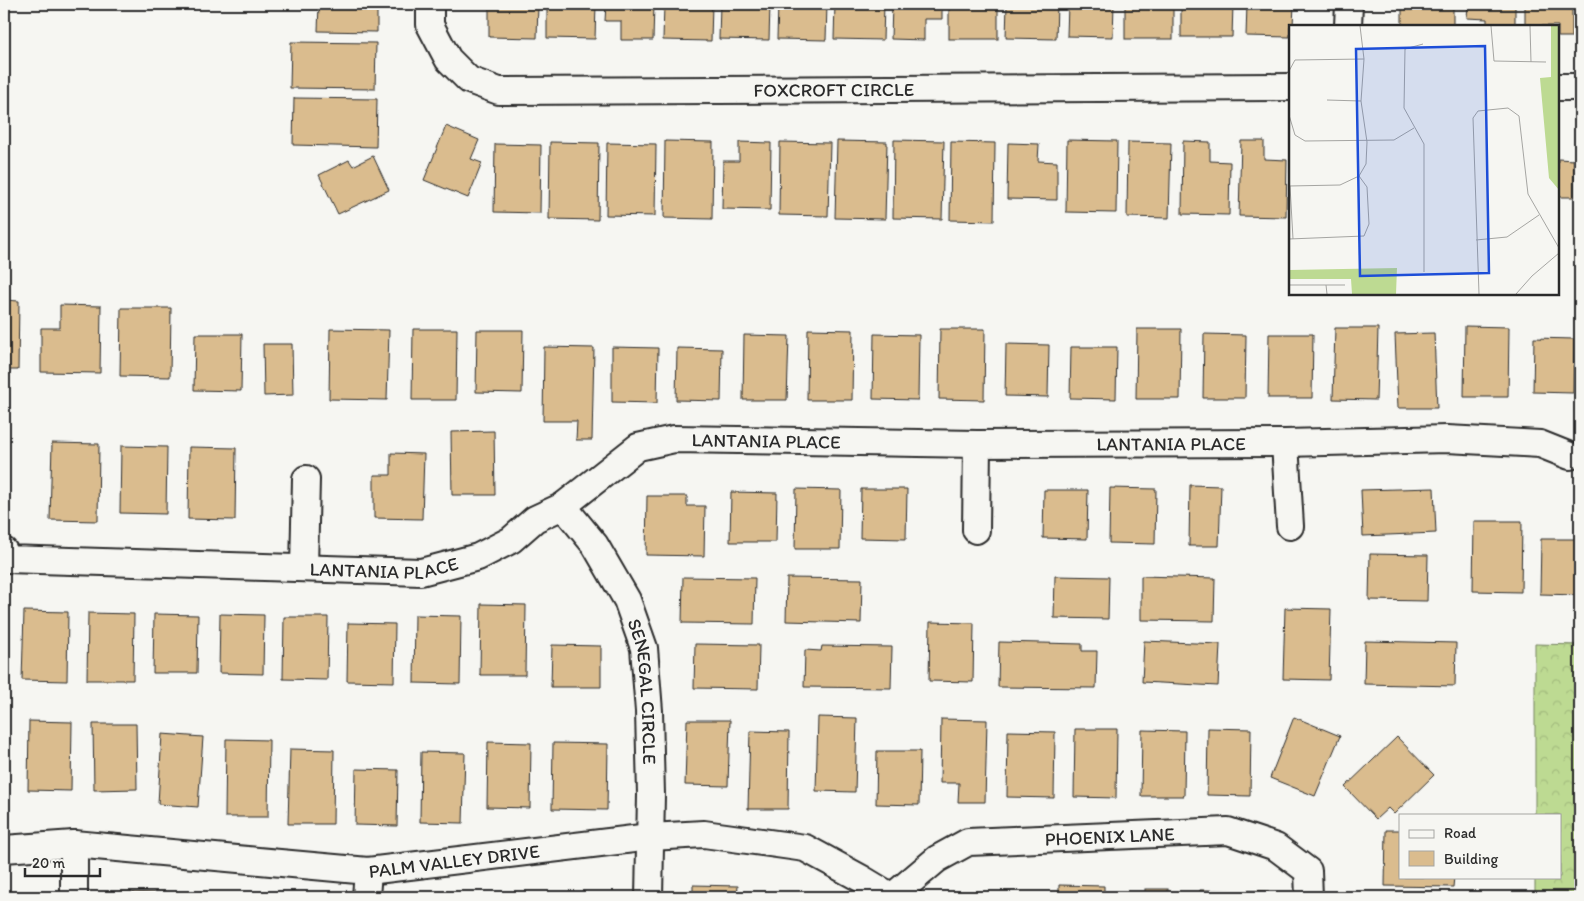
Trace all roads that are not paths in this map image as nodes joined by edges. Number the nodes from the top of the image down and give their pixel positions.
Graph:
1 (430, 4) edge
2 (1349, 4) edge
3 (1348, 25) edge
4 (1559, 87) edge
5 (1580, 87) edge
6 (1289, 88) edge
7 (1285, 442) junction
8 (977, 444) junction
9 (1570, 456) dead end
10 (306, 479) dead end
11 (562, 506) junction
12 (1290, 526) dead end
13 (976, 530) dead end
14 (4, 551) edge
15 (304, 568) junction
16 (650, 837) junction
17 (74, 844) junction
18 (4, 849) edge
19 (368, 871) junction
20 (74, 897) edge
21 (366, 897) edge
22 (649, 897) edge
23 (892, 897) edge
24 (1309, 897) edge

1 - 6 street, FOXCROFT CIRCLE
2 - 3 street
4 - 5 street
7 - 8 street, LANTANIA PLACE
7 - 9 street, LANTANIA PLACE
7 - 12 street
8 - 11 street, LANTANIA PLACE
8 - 13 street
10 - 15 street
11 - 15 street, LANTANIA PLACE
11 - 16 street, SENEGAL CIRCLE
14 - 15 street, LANTANIA PLACE
16 - 19 street, PALM VALLEY DRIVE
16 - 22 street, SENEGAL CIRCLE
16 - 23 street, PALM VALLEY DRIVE
17 - 18 street, PALM VALLEY DRIVE
17 - 19 street, PALM VALLEY DRIVE
17 - 20 street
19 - 21 street
23 - 24 street, PHOENIX LANE

